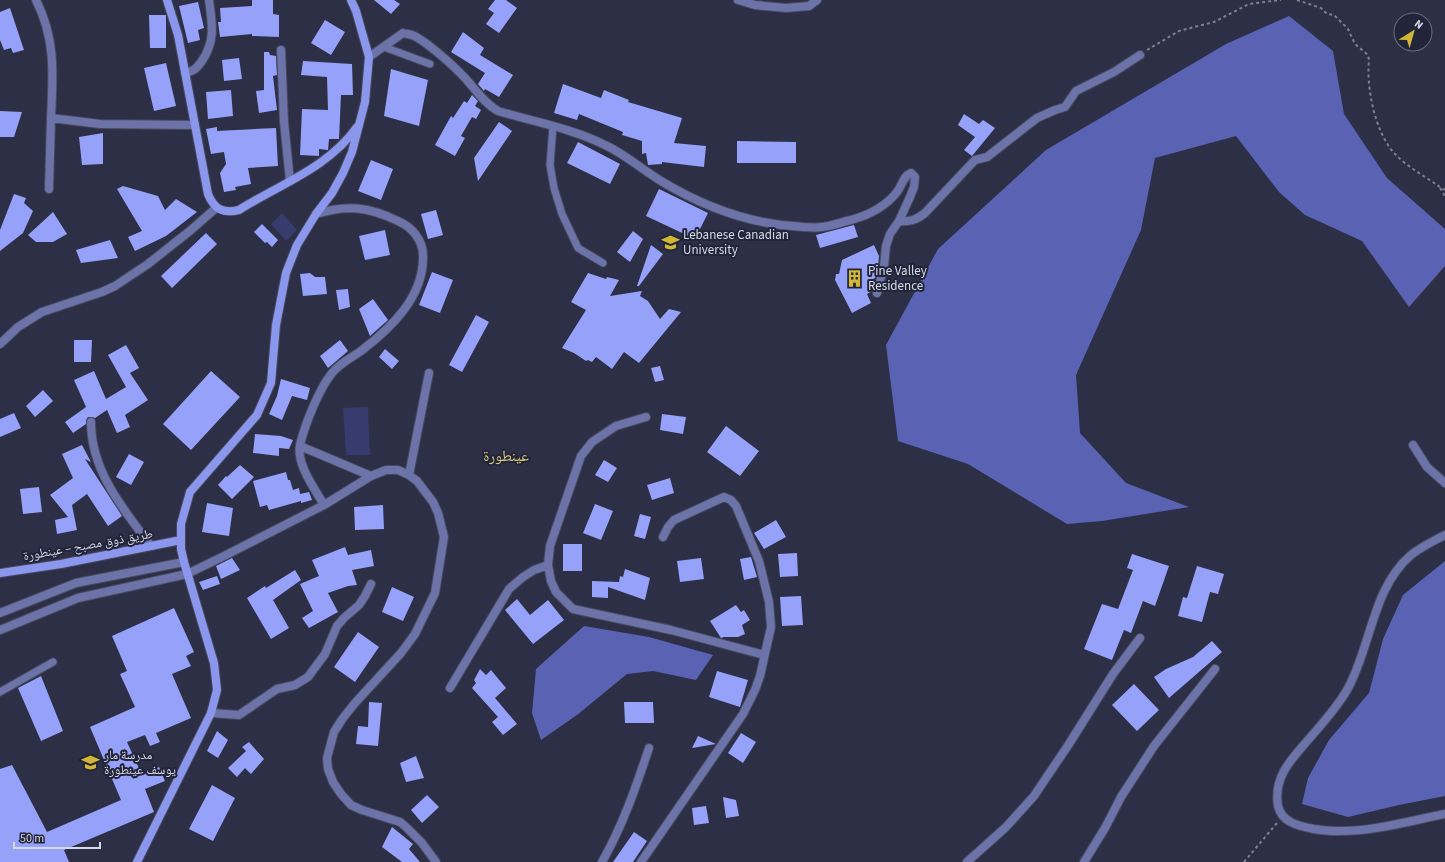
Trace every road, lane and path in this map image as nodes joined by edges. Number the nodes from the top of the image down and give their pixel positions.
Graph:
1 (36, 0) edge
2 (167, 0) edge
3 (209, 0) edge
4 (351, 0) edge
5 (738, 0) edge
6 (817, 0) edge
7 (1281, 0) edge
8 (1297, 0) edge
9 (806, 3) edge
10 (384, 47) junction
11 (281, 50) dead end
12 (1140, 55) joint
13 (369, 57) junction
14 (430, 64) dead end
15 (185, 73) junction
16 (51, 118) junction
17 (360, 123) junction
18 (195, 125) junction
19 (553, 126) junction
20 (290, 181) junction
21 (1440, 187) junction
22 (49, 189) dead end
23 (1445, 190) edge
24 (1445, 196) edge
25 (216, 208) junction
26 (316, 214) junction
27 (899, 221) junction
28 (603, 263) dead end
29 (877, 293) dead end
30 (0, 344) edge
31 (428, 373) dead end
32 (646, 417) dead end
33 (90, 422) dead end
34 (1413, 445) dead end
35 (300, 446) junction
36 (409, 475) junction
37 (371, 476) junction
38 (1445, 483) edge
39 (324, 505) junction
40 (1445, 535) edge
41 (663, 537) dead end
42 (181, 540) junction
43 (151, 546) junction
44 (184, 562) junction
45 (548, 565) junction
46 (0, 573) edge
47 (187, 574) junction
48 (371, 584) dead end
49 (0, 613) edge
50 (0, 630) edge
51 (1140, 638) dead end
52 (764, 655) junction
53 (53, 662) dead end
54 (1215, 669) dead end
55 (450, 688) dead end
56 (0, 692) edge
57 (212, 713) junction
58 (649, 748) dead end
59 (1445, 814) edge
60 (1283, 816) junction
61 (137, 862) edge
62 (436, 862) edge
63 (602, 862) edge
64 (640, 862) edge
65 (967, 862) edge
66 (1084, 862) edge
67 (1244, 862) edge

1 - 16 street
2 - 15 main road
3 - 15 street
4 - 13 main road
5 - 9 street
6 - 9 street
7 - 12 path
8 - 21 path
10 - 13 street
10 - 14 lane
10 - 19 street
11 - 20 street
12 - 27 street
13 - 17 main road
15 - 18 main road
16 - 18 street
16 - 22 street
17 - 20 main road
17 - 26 main road
18 - 25 main road
19 - 27 street
19 - 28 lane
20 - 25 main road
21 - 23 path
21 - 24 path
25 - 30 street
26 - 35 street
26 - 42 main road
27 - 29 street
31 - 36 street
32 - 45 street
33 - 43 street
34 - 38 street
35 - 37 street
35 - 39 street
36 - 37 street
36 - 62 street
37 - 39 street
39 - 47 street
40 - 60 street
41 - 52 street
42 - 43 main road, طريق ذوق مصبح – عينطورة
42 - 44 main road
43 - 46 main road, طريق ذوق مصبح – عينطورة
44 - 47 main road
44 - 49 street
45 - 52 street
45 - 55 street
47 - 50 street
47 - 57 main road
48 - 57 street
51 - 65 street
52 - 64 street
53 - 56 lane
54 - 66 street
57 - 61 main road
58 - 63 street
59 - 60 street
60 - 67 path

